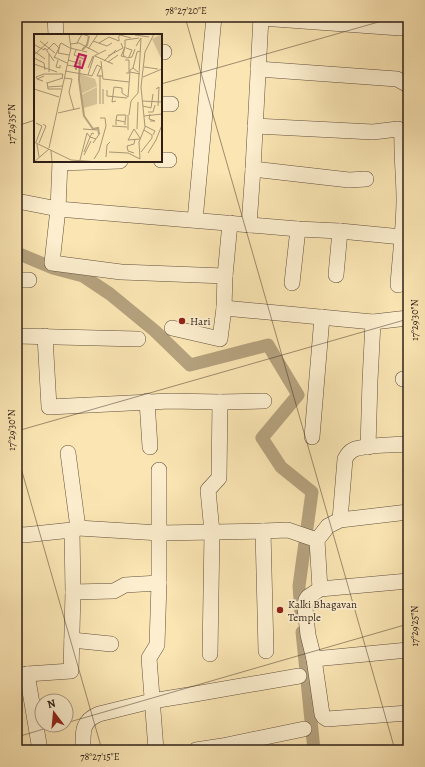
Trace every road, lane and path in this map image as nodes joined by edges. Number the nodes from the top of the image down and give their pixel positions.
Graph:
1 (55, 17) edge
2 (214, 17) edge
3 (261, 17) edge
4 (400, 28) dead end
5 (56, 34) edge
6 (258, 70) junction
7 (408, 84) edge
8 (255, 126) junction
9 (60, 162) edge
10 (253, 169) junction
11 (366, 179) dead end
12 (406, 199) edge
13 (17, 201) edge
14 (58, 210) junction
15 (195, 220) junction
16 (230, 223) junction
17 (248, 225) junction
18 (298, 229) junction
19 (340, 231) junction
20 (402, 237) junction
21 (336, 275) dead end
22 (225, 276) junction
23 (292, 283) dead end
24 (398, 285) dead end
25 (224, 308) junction
26 (322, 317) junction
27 (408, 318) edge
28 (373, 322) junction
29 (172, 328) dead end
30 (17, 336) edge
31 (45, 336) junction
32 (138, 339) dead end
33 (146, 401) junction
34 (264, 401) dead end
35 (220, 402) junction
36 (312, 437) dead end
37 (408, 444) edge
38 (150, 447) dead end
39 (368, 447) junction
40 (68, 453) dead end
41 (159, 470) dead end
42 (408, 512) edge
43 (340, 520) junction
44 (75, 529) junction
45 (263, 531) junction
46 (212, 532) junction
47 (160, 533) junction
48 (17, 534) edge
49 (318, 540) junction
50 (408, 581) edge
51 (159, 583) junction
52 (320, 589) junction
53 (73, 592) junction
54 (72, 640) junction
55 (111, 644) dead end
56 (408, 650) edge
57 (266, 651) dead end
58 (210, 654) dead end
59 (314, 659) junction
60 (22, 675) edge
61 (299, 676) dead end
62 (152, 701) junction
63 (408, 713) edge
64 (304, 729) dead end
65 (40, 750) edge
66 (83, 750) edge
67 (156, 750) edge
68 (196, 750) edge

1 - 5 street
2 - 15 street
3 - 4 street
3 - 6 street
6 - 7 street
6 - 8 street
8 - 10 street
8 - 12 street
9 - 14 street
10 - 11 street
10 - 17 street
12 - 20 street
13 - 14 street
14 - 15 street
14 - 22 street
15 - 16 street
16 - 17 street
16 - 22 street
17 - 18 street
18 - 19 street
18 - 23 street
19 - 20 street
19 - 21 street
20 - 24 street
22 - 25 street
25 - 26 street
25 - 29 street
26 - 28 street
26 - 36 street
27 - 28 street
28 - 39 street
30 - 31 street
31 - 32 street
31 - 33 street
33 - 35 street
33 - 38 street
34 - 35 street
35 - 46 street
37 - 39 street
39 - 43 street
40 - 44 street
41 - 47 street
42 - 43 street
43 - 49 street
44 - 47 street
44 - 48 street
44 - 53 street
45 - 46 street
45 - 49 street
45 - 57 street
46 - 47 street
46 - 58 street
47 - 51 street
49 - 52 street
50 - 52 street
51 - 53 street
51 - 62 street
52 - 59 street
53 - 54 street
54 - 55 street
54 - 60 street
56 - 59 street
59 - 63 street
60 - 65 street
61 - 62 street
62 - 66 street
62 - 67 street
64 - 68 street

